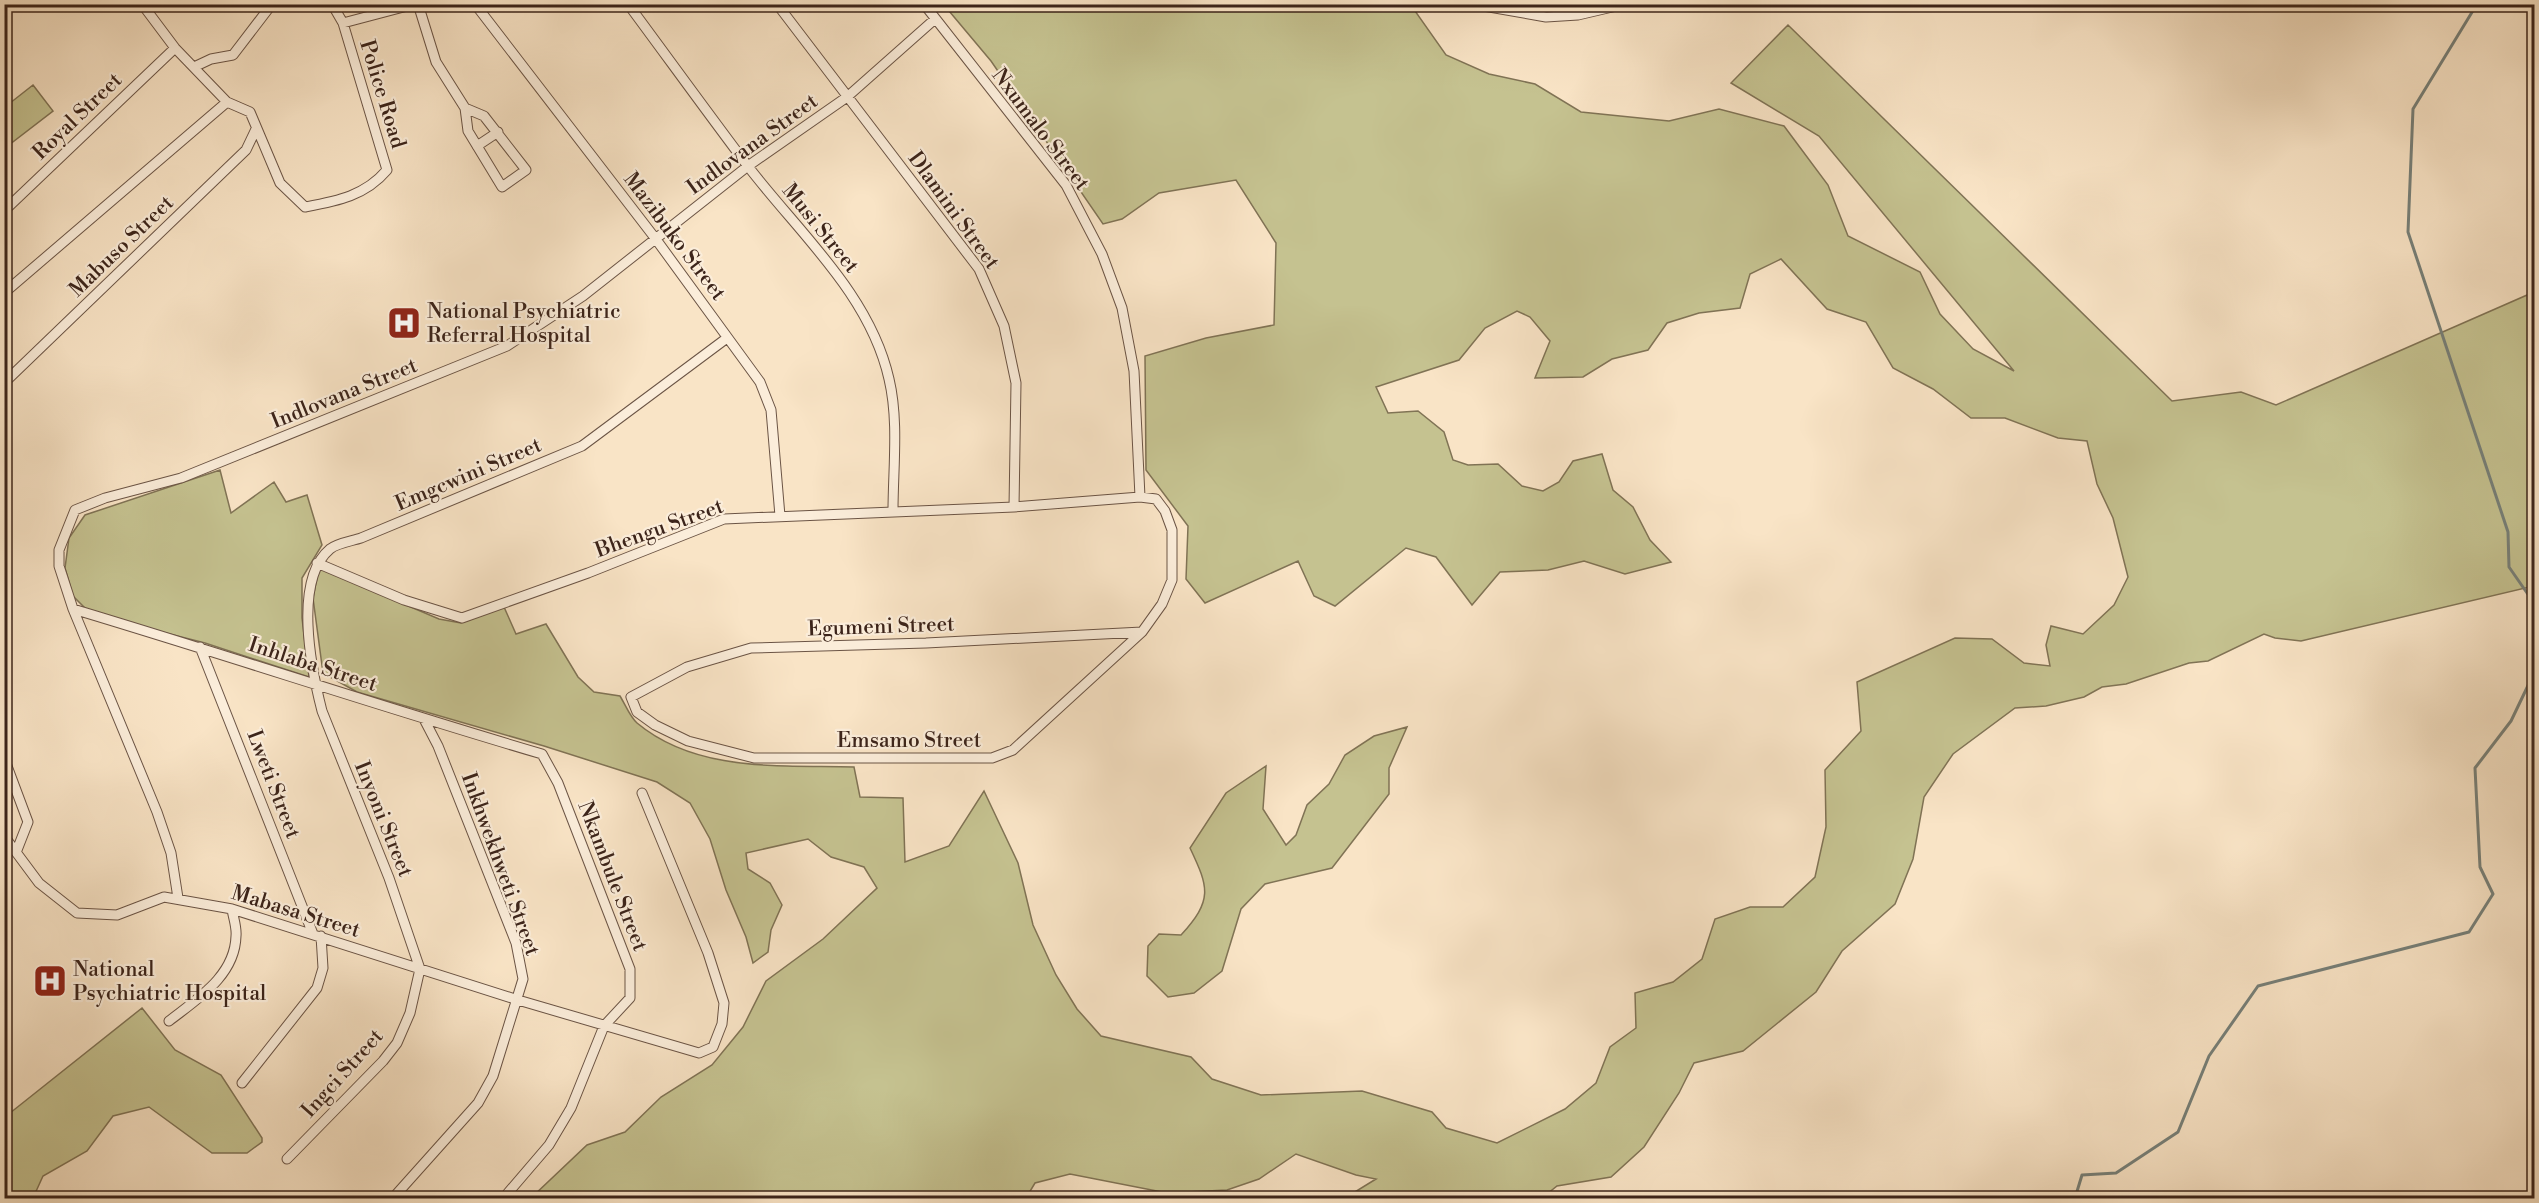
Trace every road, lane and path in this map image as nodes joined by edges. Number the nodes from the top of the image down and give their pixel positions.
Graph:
1 (142, 4) edge
2 (272, 4) edge
3 (332, 4) edge
4 (417, 4) edge
5 (475, 4) edge
6 (628, 4) edge
7 (777, 4) edge
8 (924, 4) edge
9 (1472, 4) edge
10 (1625, 4) edge
11 (935, 19) junction
12 (343, 24) junction
13 (175, 48) junction
14 (194, 67) junction
15 (847, 97) junction
16 (227, 102) junction
17 (465, 108) junction
18 (256, 129) junction
19 (498, 132) junction
20 (477, 146) junction
21 (748, 166) junction
22 (4, 211) edge
23 (656, 238) junction
24 (4, 293) edge
25 (727, 338) junction
26 (4, 383) edge
27 (1140, 497) junction
28 (1014, 507) junction
29 (893, 511) junction
30 (780, 516) junction
31 (317, 563) junction
32 (73, 609) junction
33 (1142, 632) junction
34 (200, 647) junction
35 (315, 682) junction
36 (631, 697) joint
37 (425, 720) junction
38 (542, 754) joint
39 (4, 758) edge
40 (642, 793) dead end
41 (4, 836) edge
42 (17, 850) junction
43 (178, 898) junction
44 (232, 909) junction
45 (317, 935) junction
46 (420, 969) junction
47 (518, 1000) junction
48 (169, 1021) dead end
49 (604, 1026) junction
50 (242, 1083) dead end
51 (287, 1159) dead end
52 (507, 1194) dead end
53 (393, 1198) edge

1 - 13 street, Police Road
2 - 14 street
3 - 12 street, Police Road
4 - 12 street
4 - 17 street
5 - 23 street, Mazibuko Street
6 - 21 street, Musi Street
7 - 15 street, Dlamini Street
8 - 11 street, Nxumalo Street
9 - 10 street
11 - 15 street, Indlovana Street
11 - 27 street, Nxumalo Street
12 - 18 street, Police Road
13 - 14 street, Police Road
13 - 22 street, Royal Street
14 - 16 street, Police Road
15 - 21 street, Indlovana Street
15 - 28 street, Dlamini Street
16 - 18 street, Police Road
16 - 24 street
17 - 19 street
17 - 20 street
18 - 26 street, Mabuso Street
19 - 20 street
19 - 20 street
21 - 23 street, Indlovana Street
21 - 29 street, Musi Street
23 - 25 street, Mazibuko Street
23 - 32 street, Indlovana Street
25 - 30 street, Mazibuko Street
25 - 31 street, Emgcwini Street
27 - 28 street, Bhengu Street
27 - 33 street, Emsamo Street
28 - 29 street, Bhengu Street
29 - 30 street, Bhengu Street
30 - 31 street, Bhengu Street
31 - 35 street
32 - 34 street, Inhlaba Street
32 - 43 street, Indlovana Street
33 - 36 street, Egumeni Street
33 - 36 street, Emsamo Street
34 - 35 street, Inhlaba Street
34 - 45 street, Lweti Street
35 - 37 street, Inhlaba Street
35 - 46 street, Inyoni Street
37 - 38 street, Inhlaba Street
37 - 47 street, Inkhwekhweti Street
38 - 49 street, Nkambule Street
39 - 42 street
40 - 49 street, Mabasa Street
41 - 42 street, Mabasa Street
42 - 43 street, Mabasa Street
43 - 44 street, Mabasa Street
44 - 45 street, Mabasa Street
44 - 48 street
45 - 46 street, Mabasa Street
45 - 50 street, Lweti Street
46 - 47 street, Mabasa Street
46 - 51 street, Ingci Street
47 - 49 street, Mabasa Street
47 - 53 street, Inkhwekhweti Street
49 - 52 street, Nkambule Street

